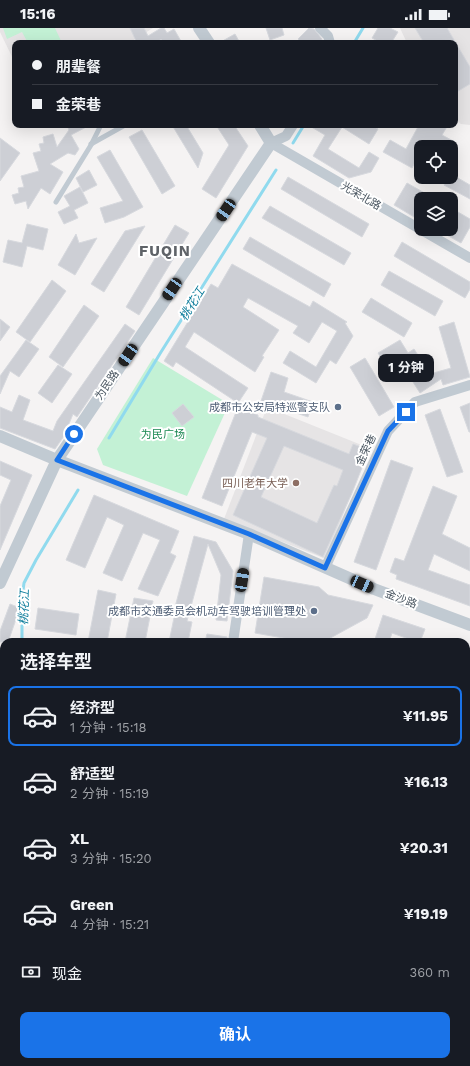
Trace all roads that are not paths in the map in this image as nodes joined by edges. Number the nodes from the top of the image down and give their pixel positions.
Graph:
1 (199, 28) edge
2 (320, 28) edge
3 (207, 40) edge
4 (329, 40) edge
5 (99, 128) edge
6 (120, 128) edge
7 (262, 128) edge
8 (291, 128) edge
9 (271, 143) junction
10 (91, 144) junction
11 (56, 202) dead end
12 (470, 258) edge
13 (470, 385) edge
14 (0, 436) edge
15 (57, 460) junction
16 (249, 534) junction
17 (325, 568) junction
18 (0, 584) edge
19 (470, 625) edge
20 (234, 638) edge

1 - 3 street
2 - 4 street
5 - 10 lane
6 - 10 lane
7 - 9 street, 光荣北路
8 - 9 street, 为民路
9 - 12 street, 光荣北路
9 - 15 street, 为民路
10 - 11 lane
13 - 17 street, 金荣巷
14 - 15 street, 金沙路
15 - 16 street, 金沙路
15 - 18 street, 为民路
16 - 17 street, 金沙路
16 - 20 street
17 - 19 street, 金沙路

